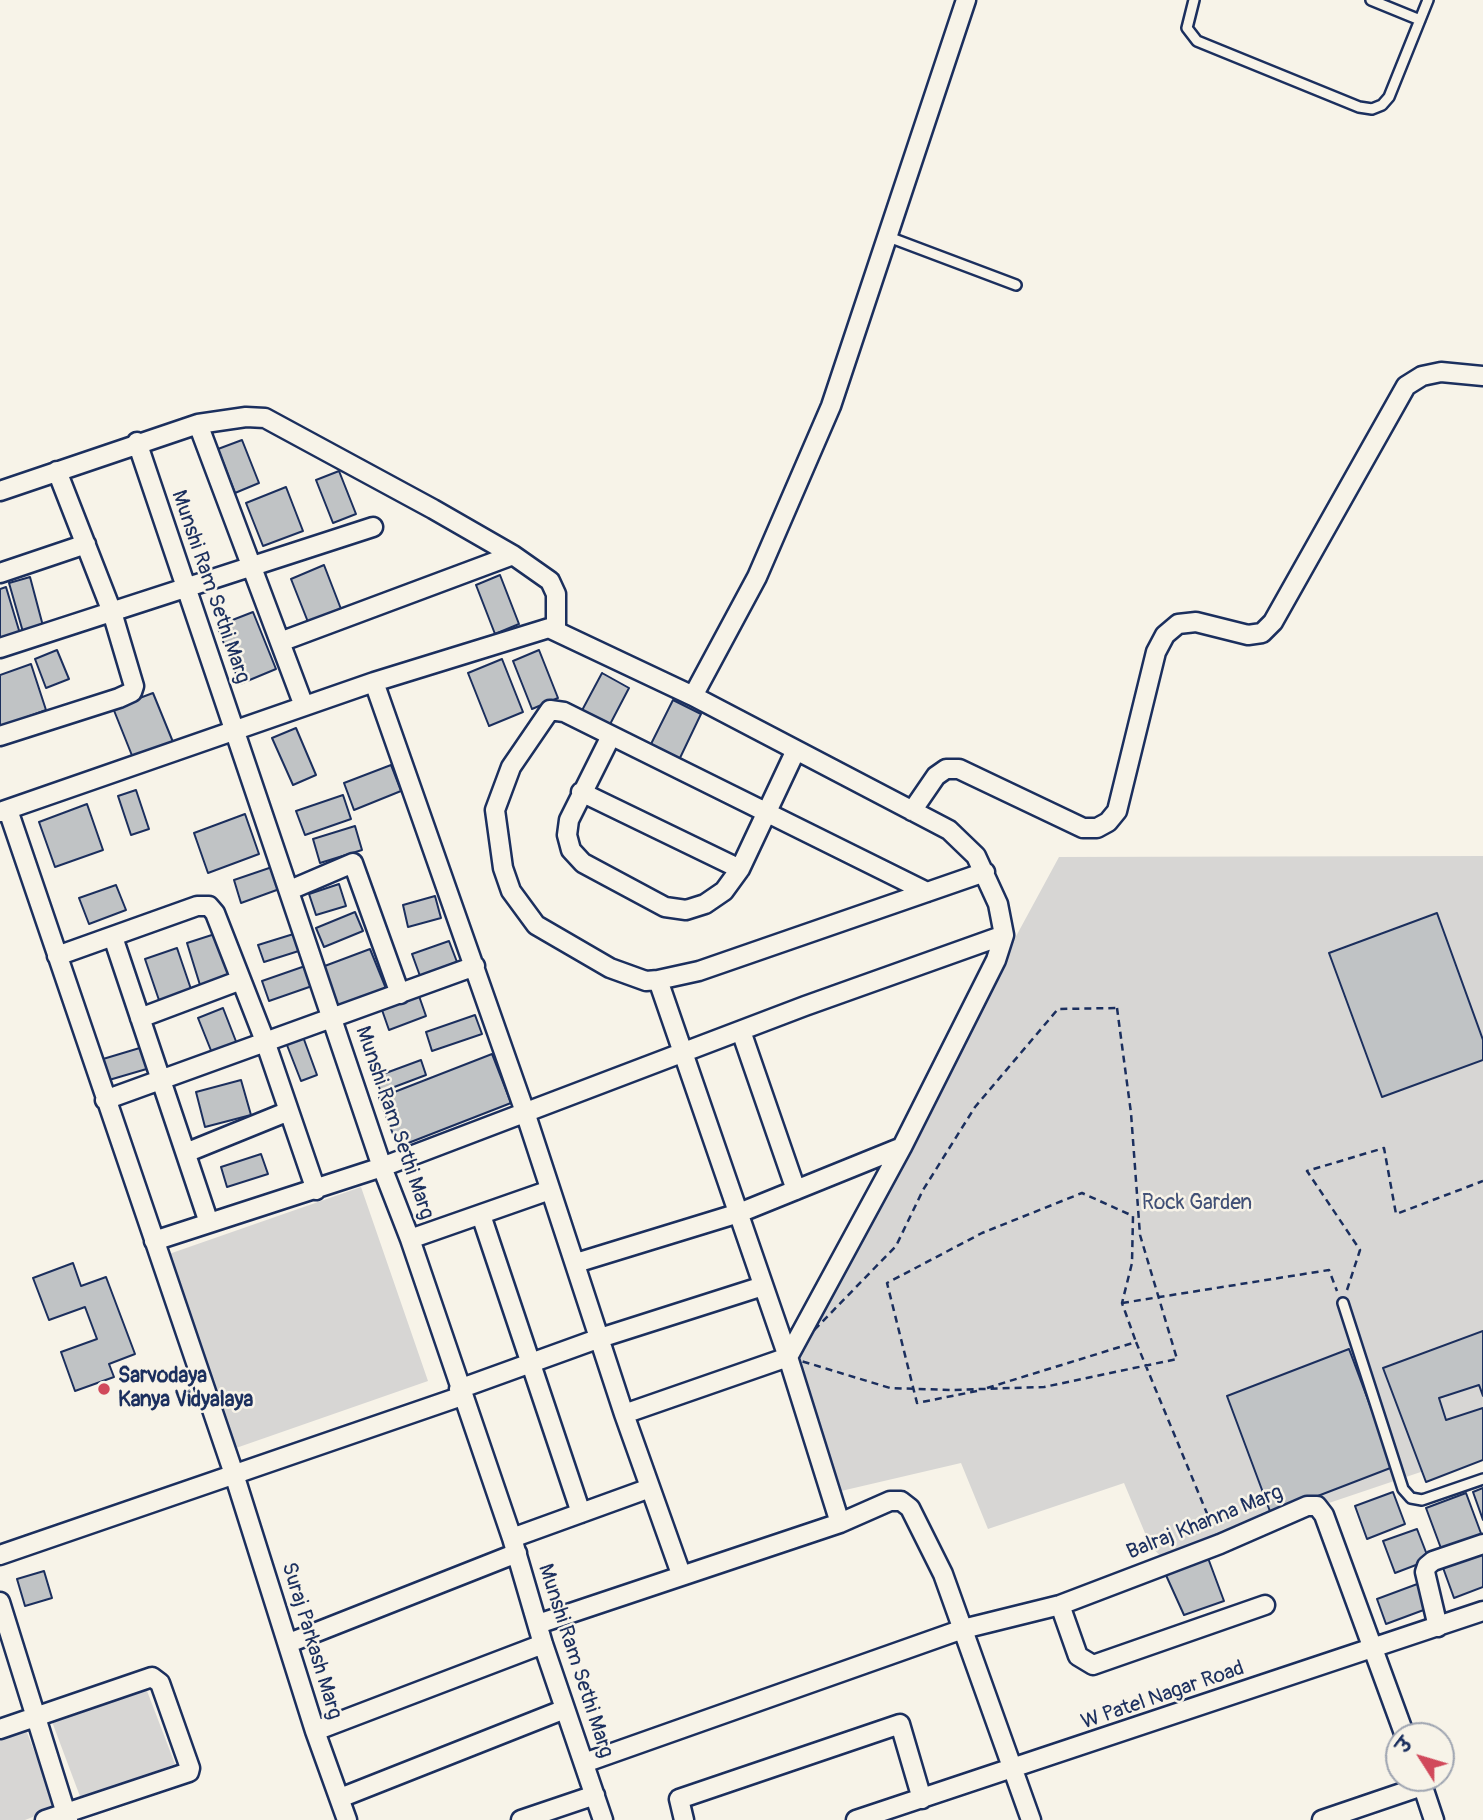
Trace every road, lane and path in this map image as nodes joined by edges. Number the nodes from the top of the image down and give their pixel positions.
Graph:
1 (966, 0) edge
2 (1194, 0) edge
3 (1371, 0) edge
4 (1427, 0) edge
5 (1420, 20) junction
6 (886, 236) junction
7 (1016, 285) dead end
8 (1483, 376) edge
9 (198, 424) junction
10 (137, 442) junction
11 (57, 471) junction
12 (0, 491) edge
13 (373, 527) dead end
14 (86, 544) junction
15 (513, 555) junction
16 (251, 567) junction
17 (0, 573) edge
18 (186, 589) junction
19 (112, 612) junction
20 (556, 629) junction
21 (280, 642) junction
22 (0, 648) edge
23 (374, 682) junction
24 (693, 696) junction
25 (304, 706) junction
26 (234, 729) junction
27 (0, 736) edge
28 (611, 736) junction
29 (796, 750) junction
30 (581, 792) junction
31 (4, 811) edge
32 (768, 811) junction
33 (912, 811) junction
34 (740, 869) junction
35 (985, 872) junction
36 (289, 890) junction
37 (927, 892) junction
38 (1004, 935) junction
39 (113, 937) junction
40 (57, 956) junction
41 (475, 966) junction
42 (658, 979) junction
43 (242, 980) junction
44 (400, 994) junction
45 (141, 1018) junction
46 (334, 1018) junction
47 (741, 1031) junction
48 (265, 1041) junction
49 (681, 1054) junction
50 (162, 1079) junction
51 (105, 1100) junction
52 (289, 1111) junction
53 (525, 1112) junction
54 (902, 1147) junction
55 (188, 1152) junction
56 (382, 1167) junction
57 (1483, 1181) edge
58 (316, 1190) junction
59 (550, 1190) junction
60 (796, 1190) junction
61 (739, 1213) junction
62 (481, 1214) junction
63 (209, 1223) junction
64 (410, 1239) junction
65 (154, 1241) junction
66 (576, 1263) junction
67 (763, 1286) junction
68 (1122, 1303) junction
69 (1343, 1303) junction
70 (600, 1338) junction
71 (1136, 1342) junction
72 (788, 1357) junction
73 (530, 1363) junction
74 (460, 1393) junction
75 (624, 1414) junction
76 (234, 1474) junction
77 (1483, 1479) edge
78 (650, 1488) junction
79 (582, 1513) junction
80 (839, 1522) junction
81 (1220, 1544) junction
82 (1483, 1544) edge
83 (514, 1546) junction
84 (0, 1555) edge
85 (681, 1574) junction
86 (0, 1602) edge
87 (1060, 1605) junction
88 (1265, 1605) dead end
89 (1483, 1611) edge
90 (538, 1624) junction
91 (1438, 1627) junction
92 (963, 1629) junction
93 (289, 1643) junction
94 (543, 1644) junction
95 (1374, 1649) junction
96 (565, 1709) junction
97 (36, 1718) junction
98 (1400, 1722) edge
99 (0, 1730) edge
100 (315, 1731) junction
101 (584, 1763) junction
102 (1011, 1770) junction
103 (1395, 1792) edge
104 (1424, 1792) edge
105 (595, 1795) junction
106 (340, 1798) junction
107 (922, 1799) junction
108 (67, 1816) edge
109 (45, 1820) edge
110 (347, 1820) edge
111 (522, 1820) edge
112 (603, 1820) edge
113 (684, 1820) edge
114 (856, 1820) edge
115 (1031, 1820) edge
116 (1322, 1820) edge
117 (1434, 1820) edge

1 - 6 street
2 - 5 lane
3 - 5 lane
4 - 5 lane
6 - 7 lane
6 - 24 street
8 - 33 street
9 - 10 street
9 - 15 street
9 - 16 street
10 - 11 street
10 - 18 street, Munshi Ram Sethi Marg
11 - 12 street
11 - 14 street
13 - 16 street
14 - 17 street
14 - 19 street
15 - 20 street
15 - 21 street
16 - 18 street
16 - 21 street
18 - 19 street
18 - 26 street, Munshi Ram Sethi Marg
19 - 22 street
19 - 27 street
20 - 23 street
20 - 24 street
21 - 25 street
23 - 25 street
23 - 41 street
24 - 29 street
25 - 26 street
26 - 31 street
26 - 36 street, Munshi Ram Sethi Marg
28 - 30 street
28 - 32 street
28 - 42 street
29 - 32 street
29 - 33 street
30 - 34 street
30 - 34 street
31 - 40 street, Suraj Parkash Marg
32 - 34 street
32 - 37 street
33 - 35 street
35 - 37 street
35 - 38 street
36 - 44 street
36 - 46 street, Munshi Ram Sethi Marg
37 - 42 street
38 - 47 street
38 - 54 street
39 - 40 street
39 - 43 street
39 - 45 street
40 - 51 street, Suraj Parkash Marg
41 - 44 street
41 - 53 street
42 - 49 street
43 - 45 street
43 - 48 street
44 - 46 street
45 - 50 street
46 - 48 street
46 - 56 street, Munshi Ram Sethi Marg
47 - 49 street
47 - 60 street
48 - 50 street
48 - 52 street
49 - 53 street
49 - 61 street
50 - 51 street
50 - 55 street
51 - 65 street, Suraj Parkash Marg
52 - 55 street
52 - 58 street
53 - 56 street
53 - 59 street
54 - 60 street
54 - 72 street
55 - 63 street
56 - 58 street
56 - 64 street, Munshi Ram Sethi Marg
57 - 69 path
58 - 63 street
59 - 62 street
59 - 66 street
60 - 61 street
61 - 66 street
61 - 67 street
62 - 64 street
62 - 73 street
63 - 65 street
64 - 74 street, Munshi Ram Sethi Marg
65 - 76 street, Suraj Parkash Marg
66 - 70 street
67 - 70 street
67 - 72 street
68 - 69 path
68 - 71 path
68 - 71 path
69 - 77 lane
70 - 73 street
70 - 75 street
71 - 81 path
72 - 72 path
72 - 75 street
72 - 80 street
73 - 74 street
73 - 79 street
74 - 76 street
74 - 83 street, Munshi Ram Sethi Marg
75 - 78 street
76 - 84 street
76 - 93 street, Suraj Parkash Marg
78 - 79 street
78 - 85 street
79 - 83 street
80 - 85 street
80 - 92 street
81 - 87 street, Balraj Khanna Marg
81 - 95 street, Balraj Khanna Marg
82 - 91 street
83 - 90 street, Munshi Ram Sethi Marg
83 - 93 street
85 - 90 street
86 - 97 street
87 - 88 street
87 - 92 street, Balraj Khanna Marg
89 - 91 street, W Patel Nagar Road
90 - 94 street, Munshi Ram Sethi Marg
91 - 95 street, W Patel Nagar Road
92 - 101 street, Balraj Khanna Marg
92 - 102 street
93 - 100 street, Suraj Parkash Marg
94 - 96 street, Munshi Ram Sethi Marg
94 - 100 street
95 - 98 street
95 - 102 street, W Patel Nagar Road
96 - 101 street, Munshi Ram Sethi Marg
96 - 106 street
97 - 99 street
97 - 108 street
97 - 108 street
100 - 106 street, Suraj Parkash Marg
101 - 105 street, Munshi Ram Sethi Marg
102 - 107 street, W Patel Nagar Road
102 - 115 street
103 - 116 street
104 - 117 street
105 - 111 street
105 - 112 street, Munshi Ram Sethi Marg
106 - 110 street, Suraj Parkash Marg
107 - 113 street
107 - 114 street, W Patel Nagar Road
108 - 109 street

